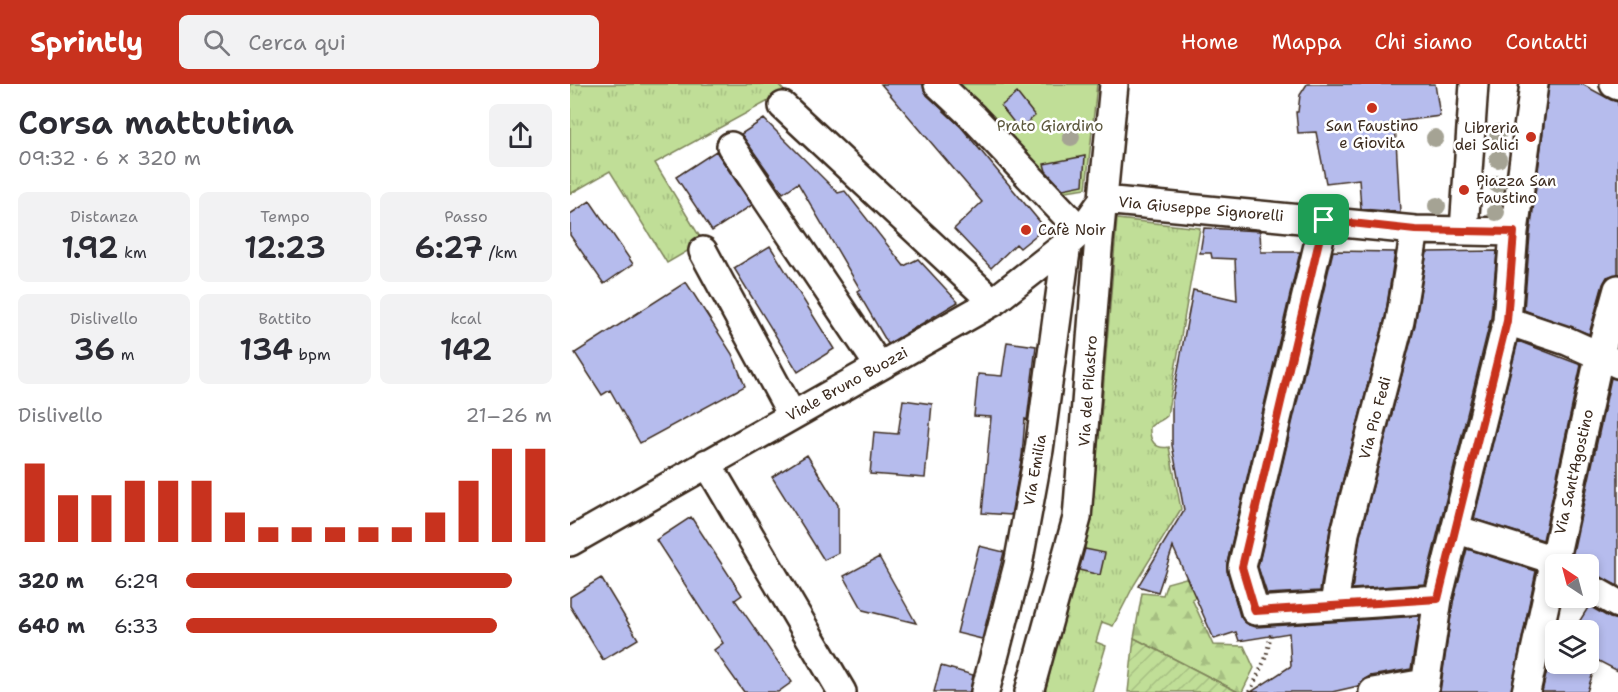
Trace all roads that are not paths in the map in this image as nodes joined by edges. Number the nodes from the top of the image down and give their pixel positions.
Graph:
1 (938, 84) edge
2 (1114, 84) edge
3 (1474, 84) edge
4 (1534, 84) edge
5 (1614, 84) edge
6 (1618, 86) edge
7 (783, 106) dead end
8 (731, 146) dead end
9 (1103, 200) junction
10 (1324, 220) junction
11 (1415, 230) junction
12 (1464, 230) junction
13 (1514, 232) junction
14 (1074, 237) junction
15 (703, 251) dead end
16 (1618, 289) edge
17 (993, 302) junction
18 (1507, 321) junction
19 (1609, 361) edge
20 (879, 366) junction
21 (792, 415) junction
22 (707, 463) junction
23 (1455, 529) junction
24 (570, 542) edge
25 (1558, 554) edge
26 (1545, 558) edge
27 (1599, 593) edge
28 (1438, 599) junction
29 (1618, 604) edge
30 (1334, 605) junction
31 (1545, 608) edge
32 (1424, 688) edge
33 (842, 692) edge
34 (985, 692) edge
35 (1029, 692) edge
36 (1373, 692) edge
37 (1526, 692) edge

1 - 14 street
2 - 9 street, Via del Pilastro
3 - 12 street
4 - 13 street
5 - 6 street
7 - 17 street
8 - 20 street
9 - 10 street, Via Giuseppe Signorelli
9 - 14 street, Viale Bruno Buozzi
9 - 35 street, Via del Pilastro
10 - 11 street, Via Giuseppe Signorelli
10 - 30 street
11 - 12 street, Via Giuseppe Signorelli
11 - 30 street, Via Pio Fedi
12 - 13 street, Via Giuseppe Signorelli
13 - 18 street
14 - 17 street, Viale Bruno Buozzi
14 - 34 street, Via Emilia
15 - 21 street
16 - 19 street, Via Sant'Agostino
17 - 20 street, Viale Bruno Buozzi
18 - 19 street
18 - 23 street
19 - 25 street, Via Sant'Agostino
20 - 21 street, Viale Bruno Buozzi
21 - 22 street, Viale Bruno Buozzi
22 - 24 street, Viale Bruno Buozzi
22 - 33 street
23 - 26 street
23 - 28 street
27 - 29 street
28 - 30 street
28 - 32 street
31 - 37 street, Via Sant'Agostino
32 - 36 street

